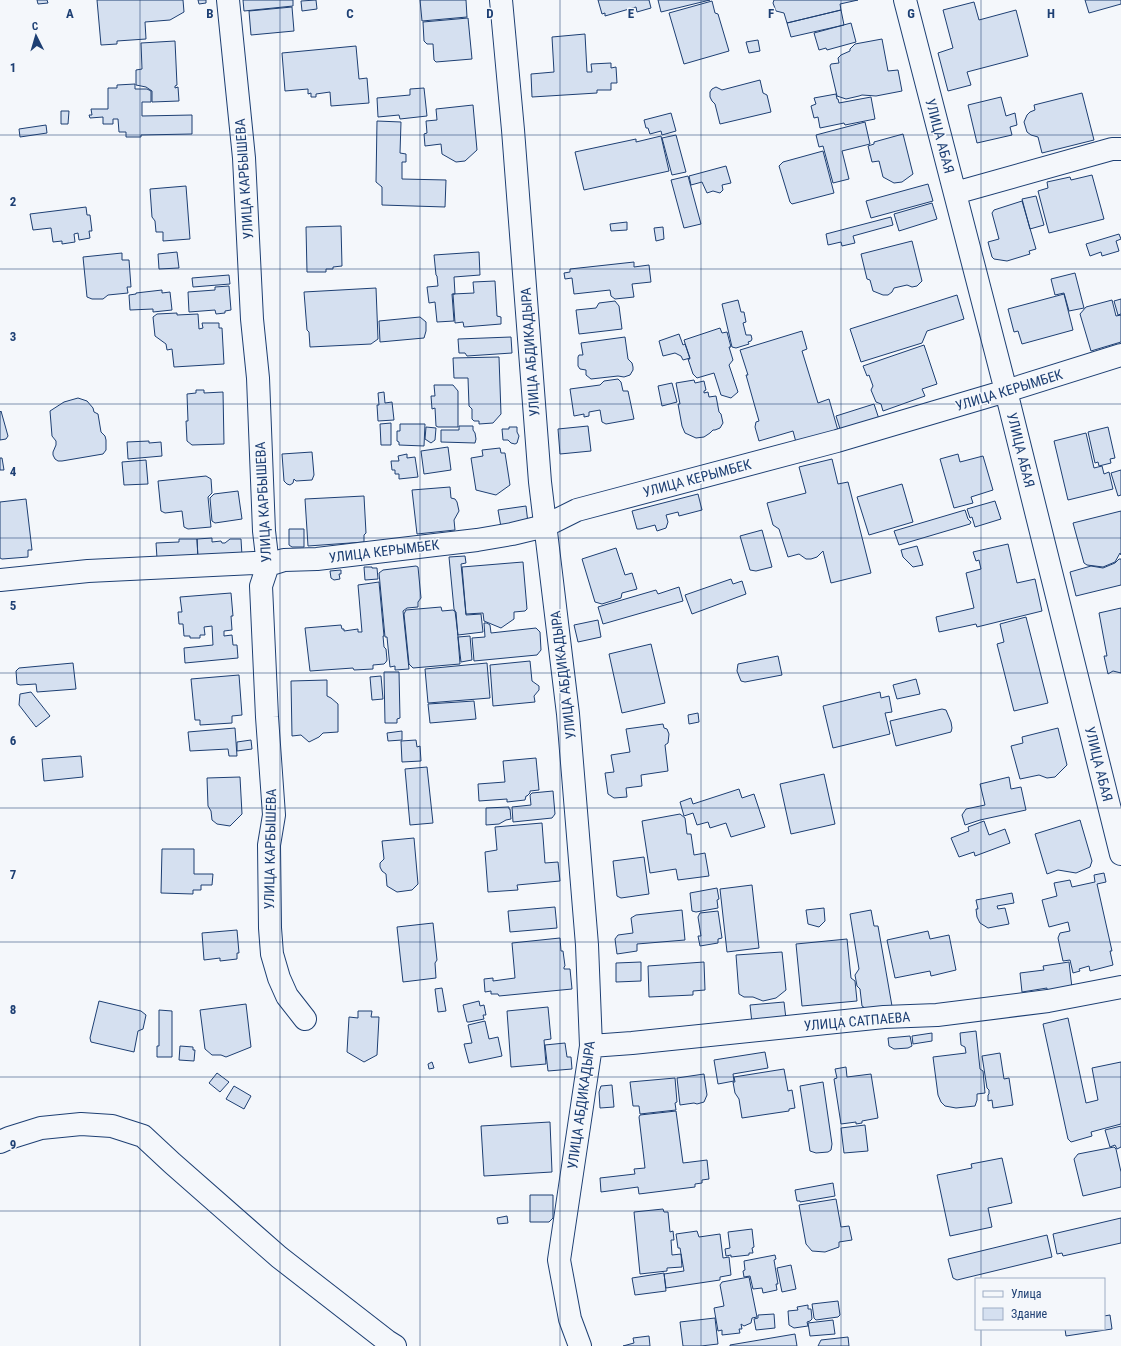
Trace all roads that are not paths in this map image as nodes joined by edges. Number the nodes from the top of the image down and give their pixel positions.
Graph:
1 (228, 0) edge
2 (501, 0) edge
3 (905, 0) edge
4 (1121, 149) edge
5 (955, 193) junction
6 (1121, 355) edge
7 (1006, 391) junction
8 (545, 526) junction
9 (268, 565) junction
10 (0, 580) edge
11 (1121, 854) edge
12 (1121, 987) edge
13 (305, 1020) dead end
14 (591, 1046) junction
15 (0, 1142) edge
16 (395, 1346) edge
17 (580, 1346) edge

1 - 9 street, УЛИЦА КАРБЫШЕВА
2 - 8 street, УЛИЦА АБДИКАДЫРА
3 - 5 street, УЛИЦА АБАЯ
4 - 5 street
5 - 7 street, УЛИЦА АБАЯ
6 - 7 street, УЛИЦА КЕРЫМБЕК
7 - 8 street, УЛИЦА КЕРЫМБЕК
7 - 11 street, УЛИЦА АБАЯ
8 - 9 street, УЛИЦА КЕРЫМБЕК
8 - 14 street, УЛИЦА АБДИКАДЫРА
9 - 10 street, УЛИЦА КЕРЫМБЕК
9 - 13 street, УЛИЦА КАРБЫШЕВА
12 - 14 street, УЛИЦА САТПАЕВА
14 - 17 street, УЛИЦА АБДИКАДЫРА
15 - 16 street

